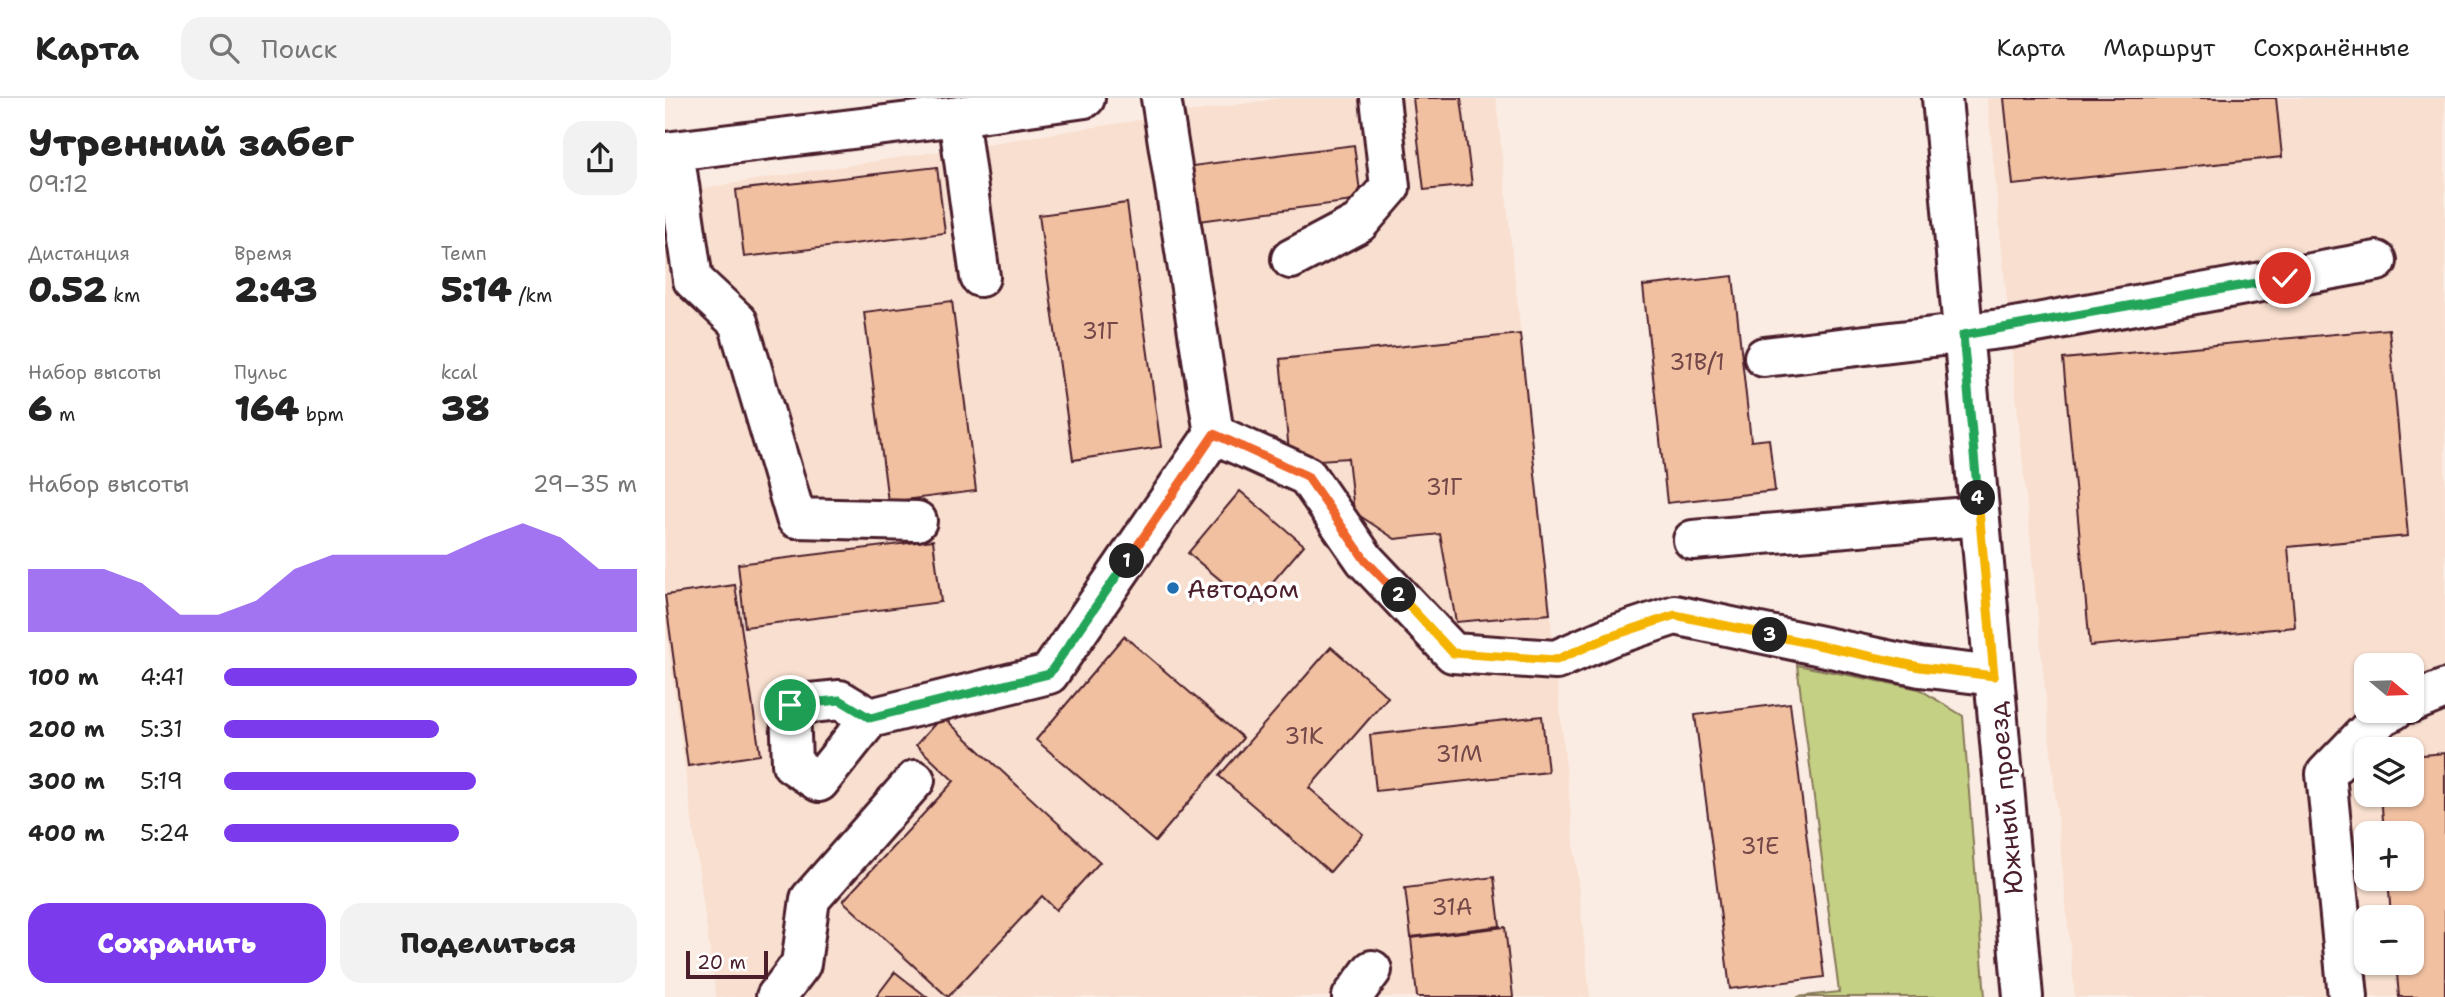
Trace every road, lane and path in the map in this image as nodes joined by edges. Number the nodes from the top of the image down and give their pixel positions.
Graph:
1 (1085, 98) edge
2 (1161, 98) edge
3 (1380, 98) edge
4 (1942, 98) edge
5 (958, 116) junction
6 (670, 152) edge
7 (1291, 259) dead end
8 (2377, 261) dead end
9 (980, 277) dead end
10 (1963, 335) junction
11 (1765, 357) dead end
12 (1214, 434) junction
13 (1979, 516) junction
14 (917, 521) dead end
15 (1693, 540) dead end
16 (1994, 676) junction
17 (2445, 689) edge
18 (2424, 698) edge
19 (870, 718) dead end
20 (2375, 723) edge
21 (915, 780) dead end
22 (776, 997) edge
23 (2023, 997) edge
24 (2348, 997) edge

1 - 5 street
2 - 12 street
3 - 7 street
4 - 10 street, Южный проезд
5 - 6 street
5 - 9 street
6 - 14 street
8 - 10 street
10 - 11 street
10 - 13 street, Южный проезд
12 - 16 street
12 - 19 street
13 - 15 street
13 - 16 street, Южный проезд
16 - 23 street, Южный проезд
17 - 18 street
20 - 24 street
21 - 22 street

